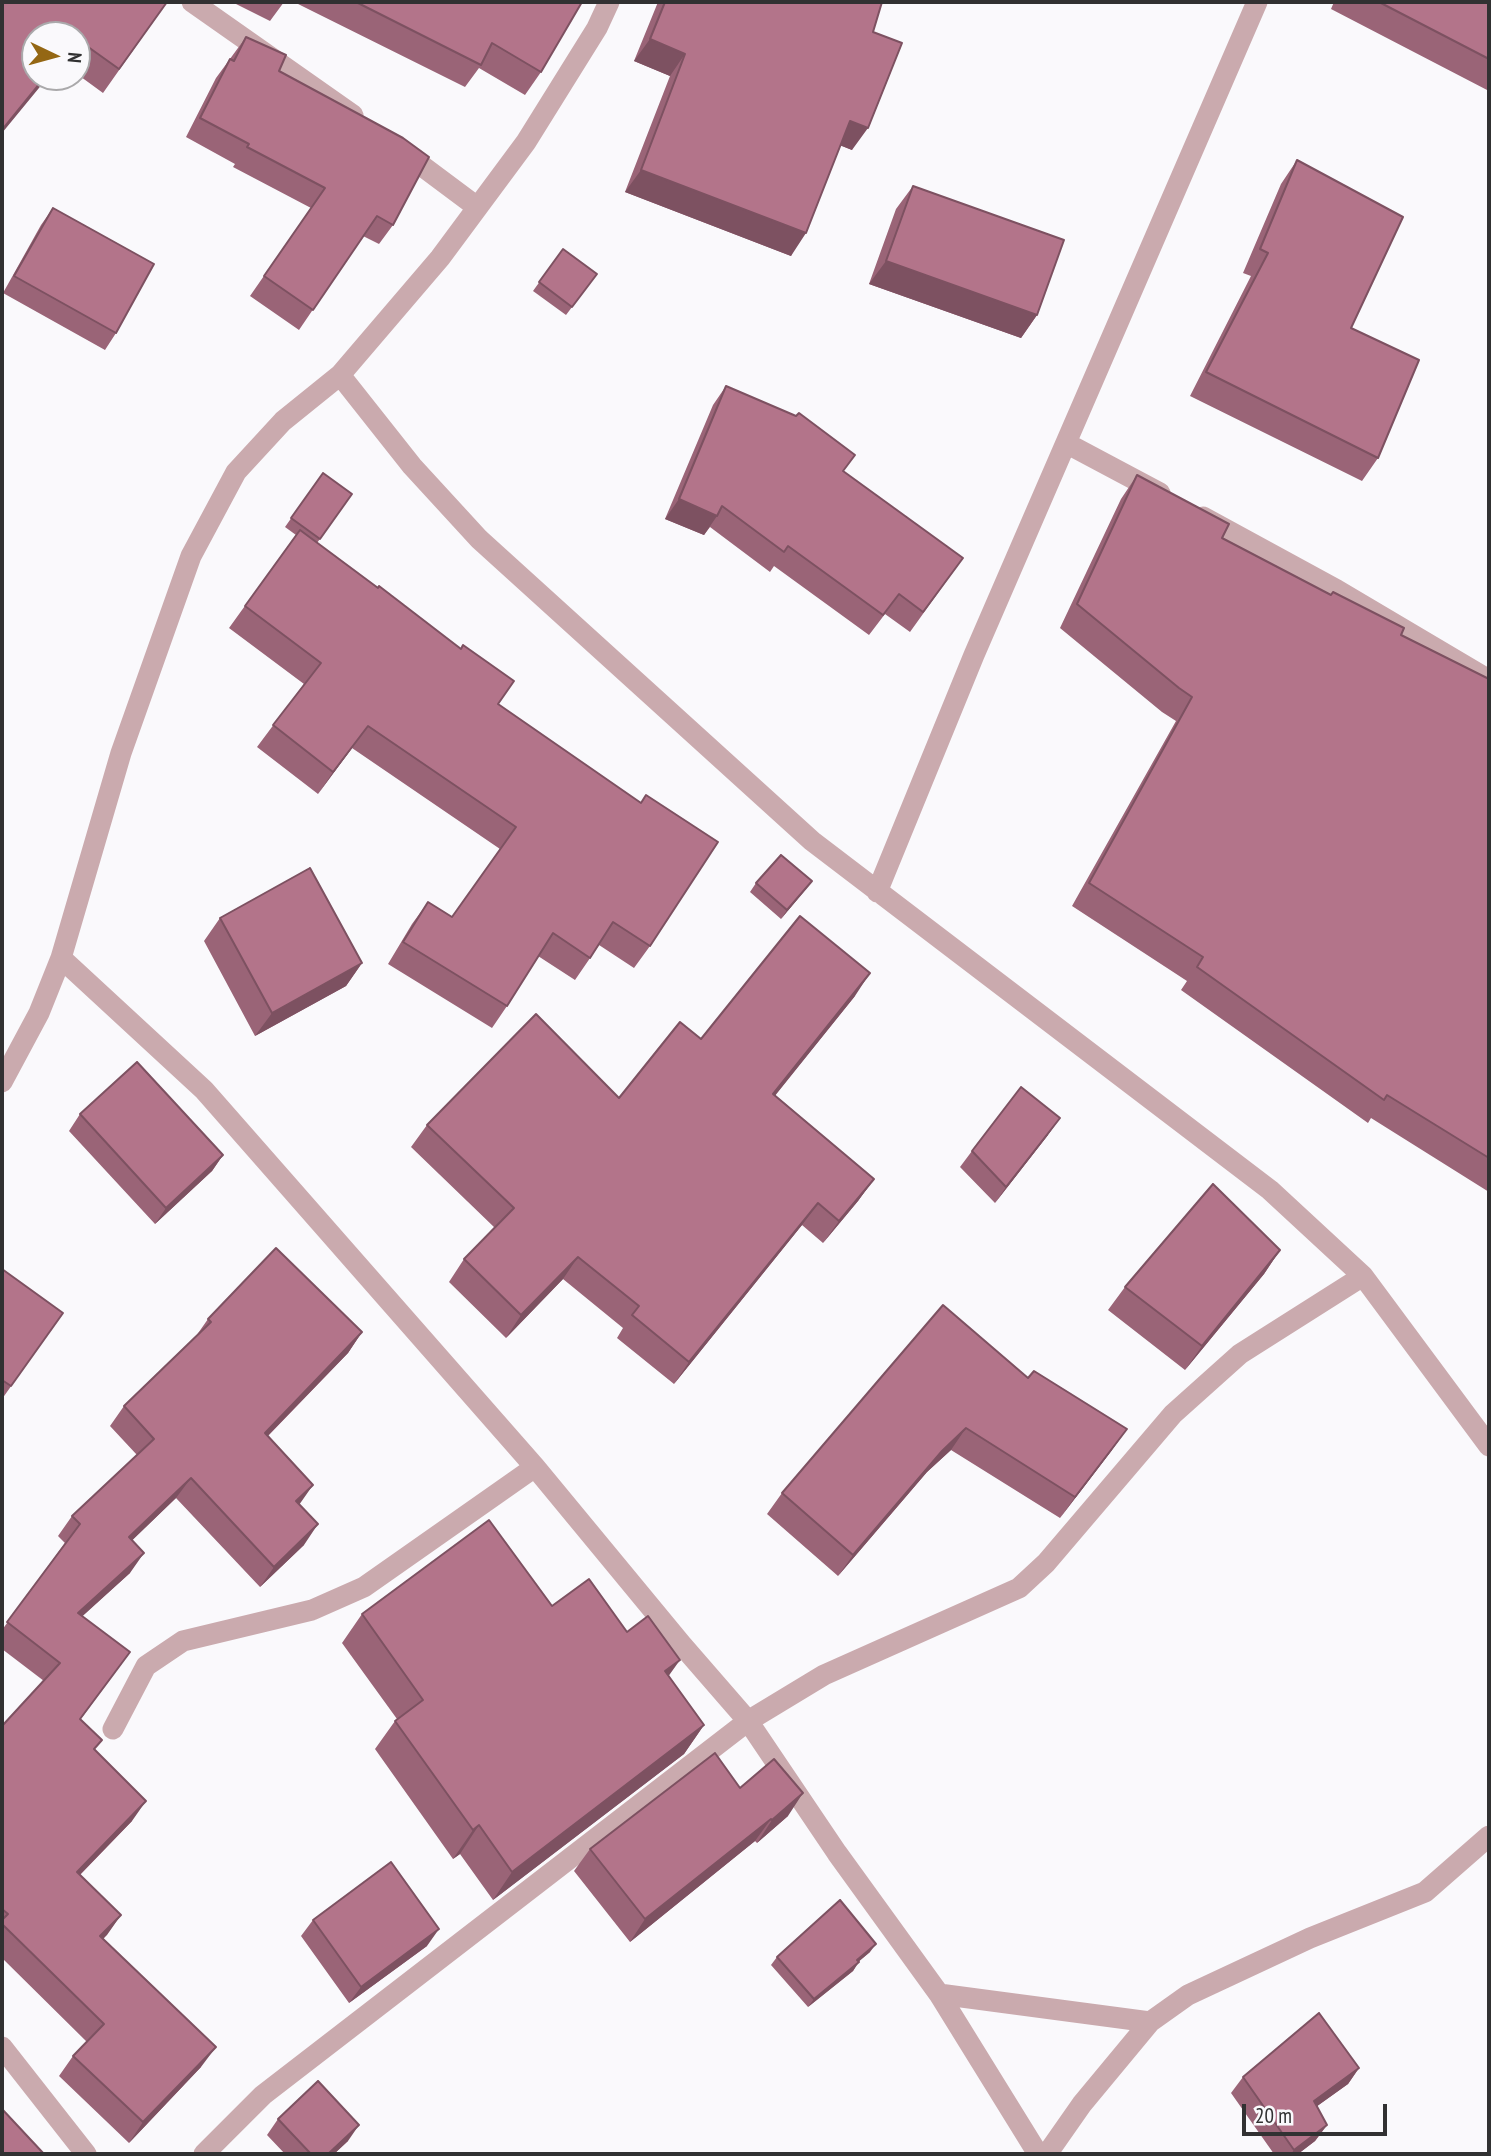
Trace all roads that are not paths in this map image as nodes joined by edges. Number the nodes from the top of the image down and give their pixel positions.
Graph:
1 (192, 2) edge
2 (609, 2) edge
3 (1257, 2) edge
4 (366, 124) edge
5 (387, 139) edge
6 (478, 207) junction
7 (340, 375) junction
8 (1066, 443) junction
9 (1489, 680) edge
10 (877, 892) junction
11 (61, 958) junction
12 (2, 1082) edge
13 (1363, 1276) junction
14 (1489, 1446) edge
15 (535, 1467) junction
16 (748, 1721) junction
17 (113, 1729) dead end
18 (1489, 1836) edge
19 (939, 1994) junction
20 (1150, 2022) junction
21 (2, 2047) edge
22 (86, 2154) edge
23 (204, 2154) edge
24 (1038, 2154) edge
25 (1047, 2154) edge

1 - 4 street
2 - 6 street
3 - 8 street
5 - 6 street
6 - 7 street
7 - 10 street
7 - 11 street
8 - 9 street
8 - 10 street
10 - 13 street
11 - 12 street
11 - 15 street
13 - 14 street
13 - 16 street
15 - 16 street
15 - 17 street
16 - 19 street
16 - 23 street
18 - 20 street
19 - 20 street
19 - 24 street
20 - 25 street
21 - 22 street

